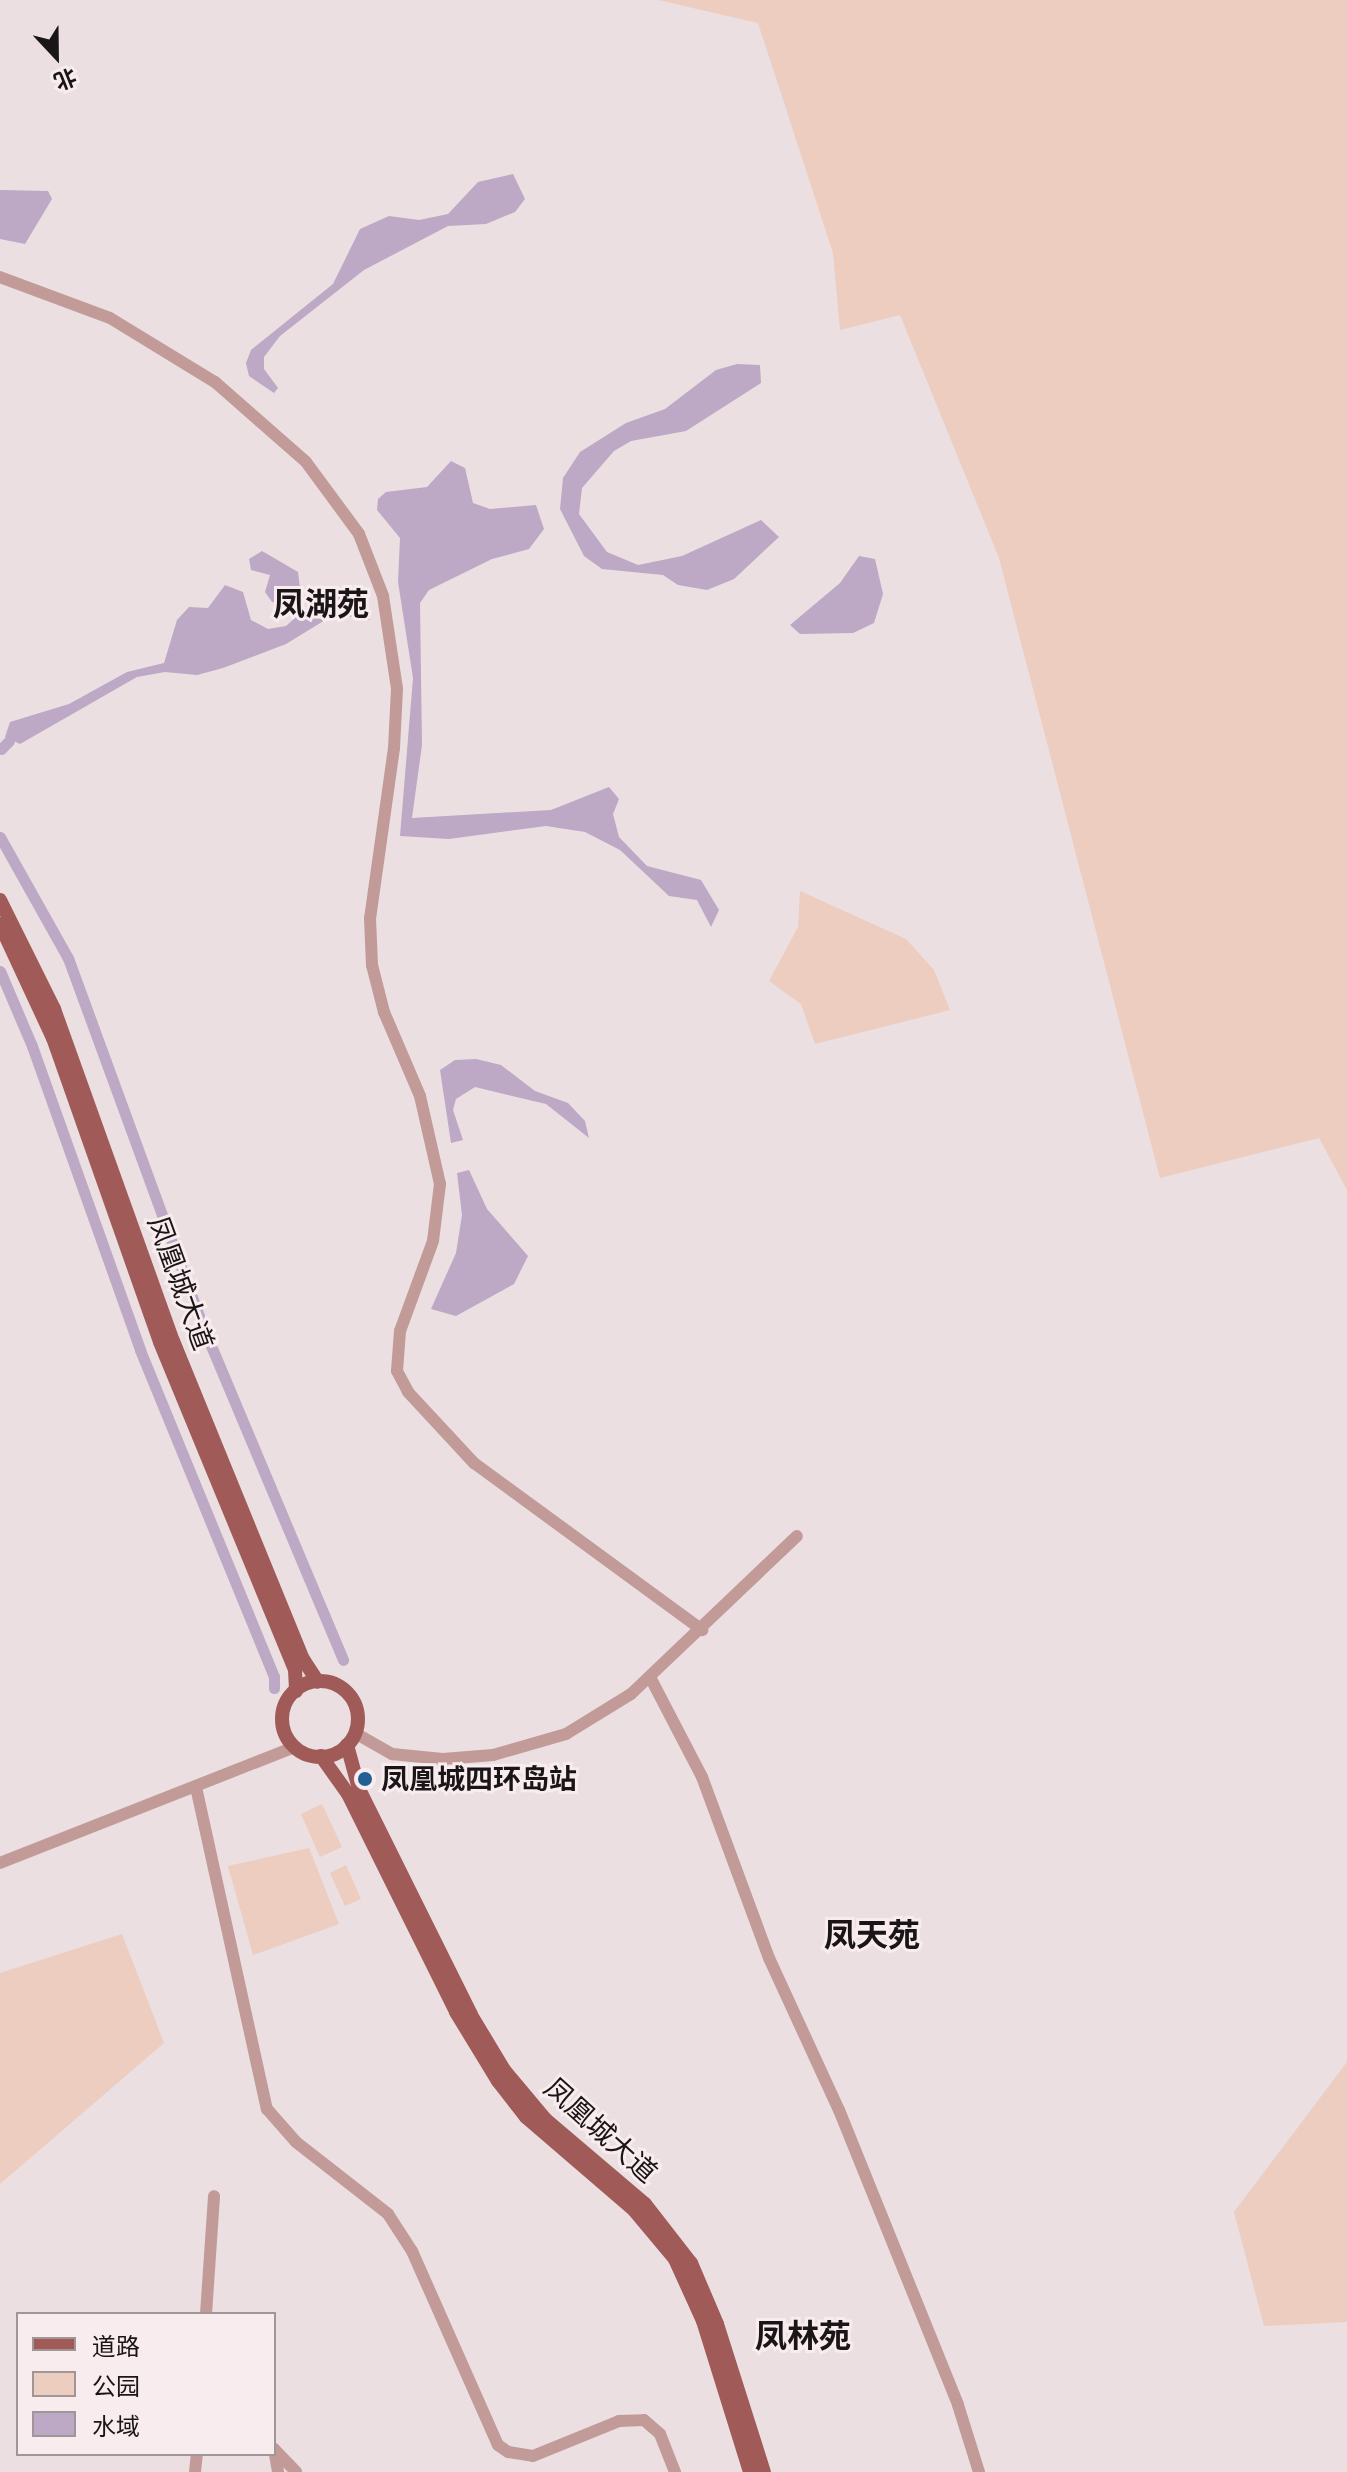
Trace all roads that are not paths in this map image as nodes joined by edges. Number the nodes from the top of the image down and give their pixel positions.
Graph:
1 (0, 277) edge
2 (0, 900) edge
3 (0, 924) edge
4 (797, 1536) dead end
5 (702, 1630) junction
6 (650, 1677) junction
7 (318, 1682) junction
8 (296, 1691) junction
9 (351, 1739) junction
10 (295, 1747) junction
11 (321, 1756) junction
12 (196, 1787) junction
13 (0, 1863) edge
14 (214, 2196) dead end
15 (206, 2312) edge
16 (276, 2451) edge
17 (296, 2472) edge
18 (675, 2472) edge
19 (750, 2472) edge
20 (764, 2472) edge
21 (979, 2472) edge

1 - 5 street
2 - 7 main road, 凤凰城大道
3 - 8 main road, 凤凰城大道
4 - 5 street
5 - 6 street
6 - 9 street
6 - 21 street
7 - 8 main road
7 - 9 main road
8 - 10 main road
9 - 11 main road
9 - 20 main road, 凤凰城大道
10 - 11 main road
10 - 12 street
11 - 19 main road, 凤凰城大道
12 - 13 street
12 - 18 street
14 - 15 street
16 - 17 street

